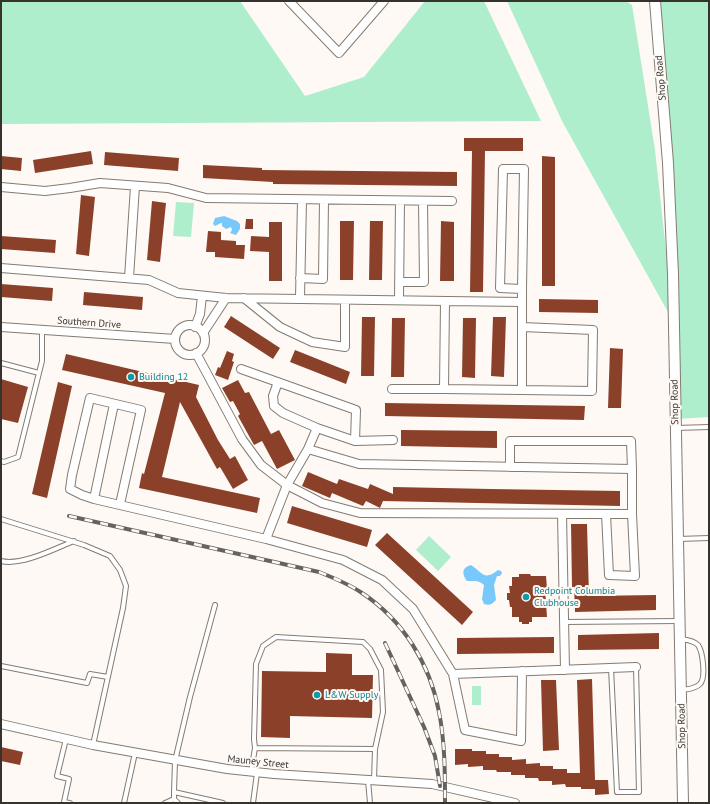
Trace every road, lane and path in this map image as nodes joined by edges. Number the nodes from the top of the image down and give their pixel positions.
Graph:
1 (288, 1) edge
2 (384, 1) edge
3 (655, 1) edge
4 (136, 186) junction
5 (1, 187) edge
6 (302, 200) junction
7 (324, 200) junction
8 (400, 201) junction
9 (423, 201) junction
10 (452, 201) dead end
11 (1, 268) edge
12 (129, 278) junction
13 (300, 278) junction
14 (399, 282) junction
15 (522, 289) junction
16 (202, 296) junction
17 (226, 298) junction
18 (244, 298) junction
19 (300, 298) junction
20 (345, 300) junction
21 (399, 300) junction
22 (445, 301) junction
23 (522, 302) junction
24 (195, 326) junction
25 (1, 327) edge
26 (522, 327) junction
27 (42, 330) junction
28 (203, 333) junction
29 (175, 339) junction
30 (196, 353) junction
31 (1, 363) edge
32 (241, 369) dead end
33 (39, 373) junction
34 (278, 382) junction
35 (392, 389) dead end
36 (444, 389) junction
37 (522, 390) junction
38 (114, 404) junction
39 (709, 427) edge
40 (317, 428) junction
41 (676, 428) junction
42 (393, 440) dead end
43 (355, 441) junction
44 (308, 449) junction
45 (1, 461) edge
46 (510, 467) junction
47 (632, 469) junction
48 (287, 485) junction
49 (94, 499) junction
50 (120, 504) junction
51 (562, 514) junction
52 (606, 514) junction
53 (632, 514) junction
54 (1, 519) edge
55 (709, 538) edge
56 (266, 539) junction
57 (678, 539) junction
58 (74, 541) junction
59 (1, 561) edge
60 (215, 605) dead end
61 (680, 621) junction
62 (564, 622) junction
63 (680, 639) junction
64 (1, 666) edge
65 (636, 667) joint
66 (612, 668) junction
67 (564, 670) junction
68 (522, 671) junction
69 (453, 674) junction
70 (108, 677) junction
71 (681, 690) junction
72 (1, 724) edge
73 (66, 739) junction
74 (93, 745) junction
75 (255, 748) junction
76 (375, 750) junction
77 (135, 753) junction
78 (175, 761) junction
79 (254, 772) junction
80 (371, 780) junction
81 (174, 792) junction
82 (176, 801) edge
83 (70, 803) edge
84 (124, 803) edge
85 (165, 803) edge
86 (223, 803) edge
87 (253, 803) edge
88 (370, 803) edge
89 (515, 803) edge
90 (684, 803) edge

1 - 2 street
3 - 41 street, Shop Road
4 - 5 street
4 - 6 street
4 - 12 street
6 - 7 street
6 - 13 street
7 - 8 street
7 - 13 street
8 - 9 street
8 - 14 street
9 - 10 street
9 - 14 street
11 - 12 street
12 - 16 street
13 - 19 street
14 - 21 street
15 - 15 street
15 - 23 street
16 - 17 street
16 - 24 street
17 - 18 street
17 - 28 street
18 - 19 street
18 - 20 street
19 - 20 street
20 - 21 street
21 - 22 street
22 - 23 street
22 - 36 street
23 - 26 street
24 - 28 street
24 - 29 street
25 - 27 street, Southern Drive
26 - 37 street
26 - 37 street
27 - 29 street, Southern Drive
27 - 33 lane
28 - 30 street
29 - 30 street
30 - 48 street
31 - 33 lane
32 - 34 street
33 - 45 lane
34 - 40 street
34 - 43 street
35 - 36 street
36 - 37 street
38 - 49 street
38 - 49 street
38 - 50 street
39 - 41 lane
40 - 43 street
40 - 44 street
41 - 57 street, Shop Road
42 - 43 street
44 - 46 street
44 - 48 street
46 - 47 street
46 - 47 street
47 - 53 street
48 - 51 street
48 - 56 street
49 - 50 street
50 - 56 street
51 - 52 street
51 - 62 street
52 - 53 street
52 - 53 street
54 - 58 lane
55 - 57 lane
56 - 69 street
57 - 61 street, Shop Road
58 - 59 lane
58 - 70 lane
60 - 78 lane
61 - 62 lane
61 - 63 street, Shop Road
62 - 67 street
63 - 71 street, Shop Road
63 - 71 lane
64 - 70 lane
65 - 66 street
65 - 66 lane
66 - 67 street
67 - 68 street
68 - 69 street
68 - 69 street
70 - 74 lane
71 - 90 street, Shop Road
72 - 73 street, Mauney Street
73 - 74 street, Mauney Street
73 - 83 lane
74 - 77 street, Mauney Street
75 - 76 lane
75 - 76 lane
75 - 79 lane
76 - 80 lane
77 - 78 street, Mauney Street
77 - 84 lane
78 - 79 street, Mauney Street
78 - 81 lane
79 - 80 street, Mauney Street
79 - 87 lane
80 - 88 lane
80 - 89 street, Mauney Street
81 - 82 lane
81 - 86 lane
82 - 85 lane

